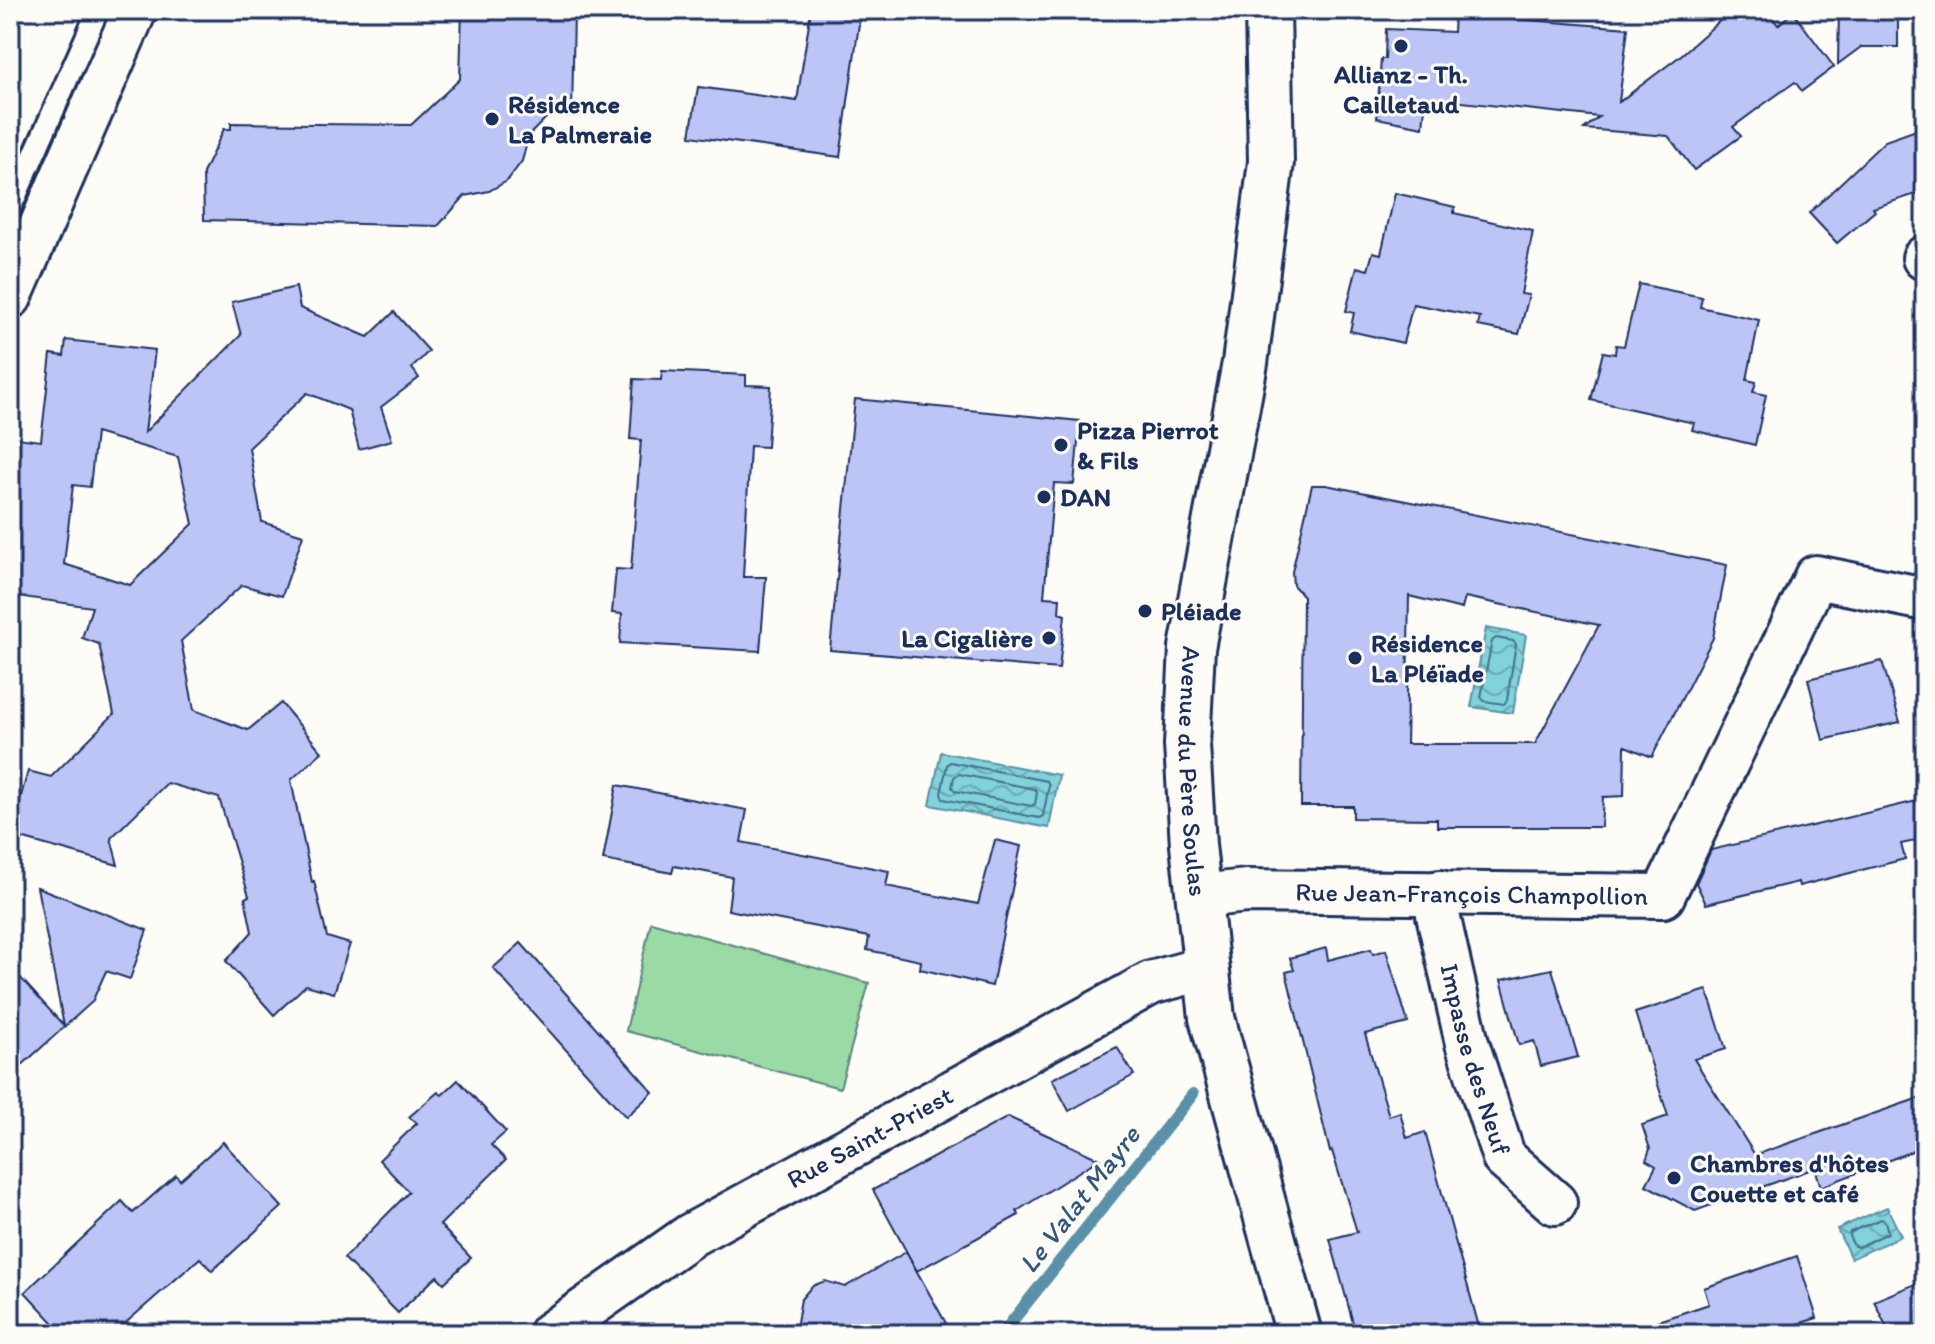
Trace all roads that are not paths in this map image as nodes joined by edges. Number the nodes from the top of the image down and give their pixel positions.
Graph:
1 (98, 10) edge
2 (135, 10) edge
3 (1268, 10) edge
4 (10, 209) edge
5 (10, 297) edge
6 (1925, 599) edge
7 (1440, 892) junction
8 (1200, 896) junction
9 (1205, 968) junction
10 (1555, 1203) dead end
11 (550, 1334) edge
12 (1299, 1334) edge

1 - 4 lane
2 - 5 street
3 - 8 main road, Avenue du Père Soulas
6 - 7 street, Rue Jean-François Champollion
7 - 8 street, Rue Jean-François Champollion
7 - 10 street, Impasse des Neuf
8 - 9 main road, Avenue du Père Soulas
9 - 11 street, Rue Saint-Priest
9 - 12 main road, Avenue du Père Soulas

